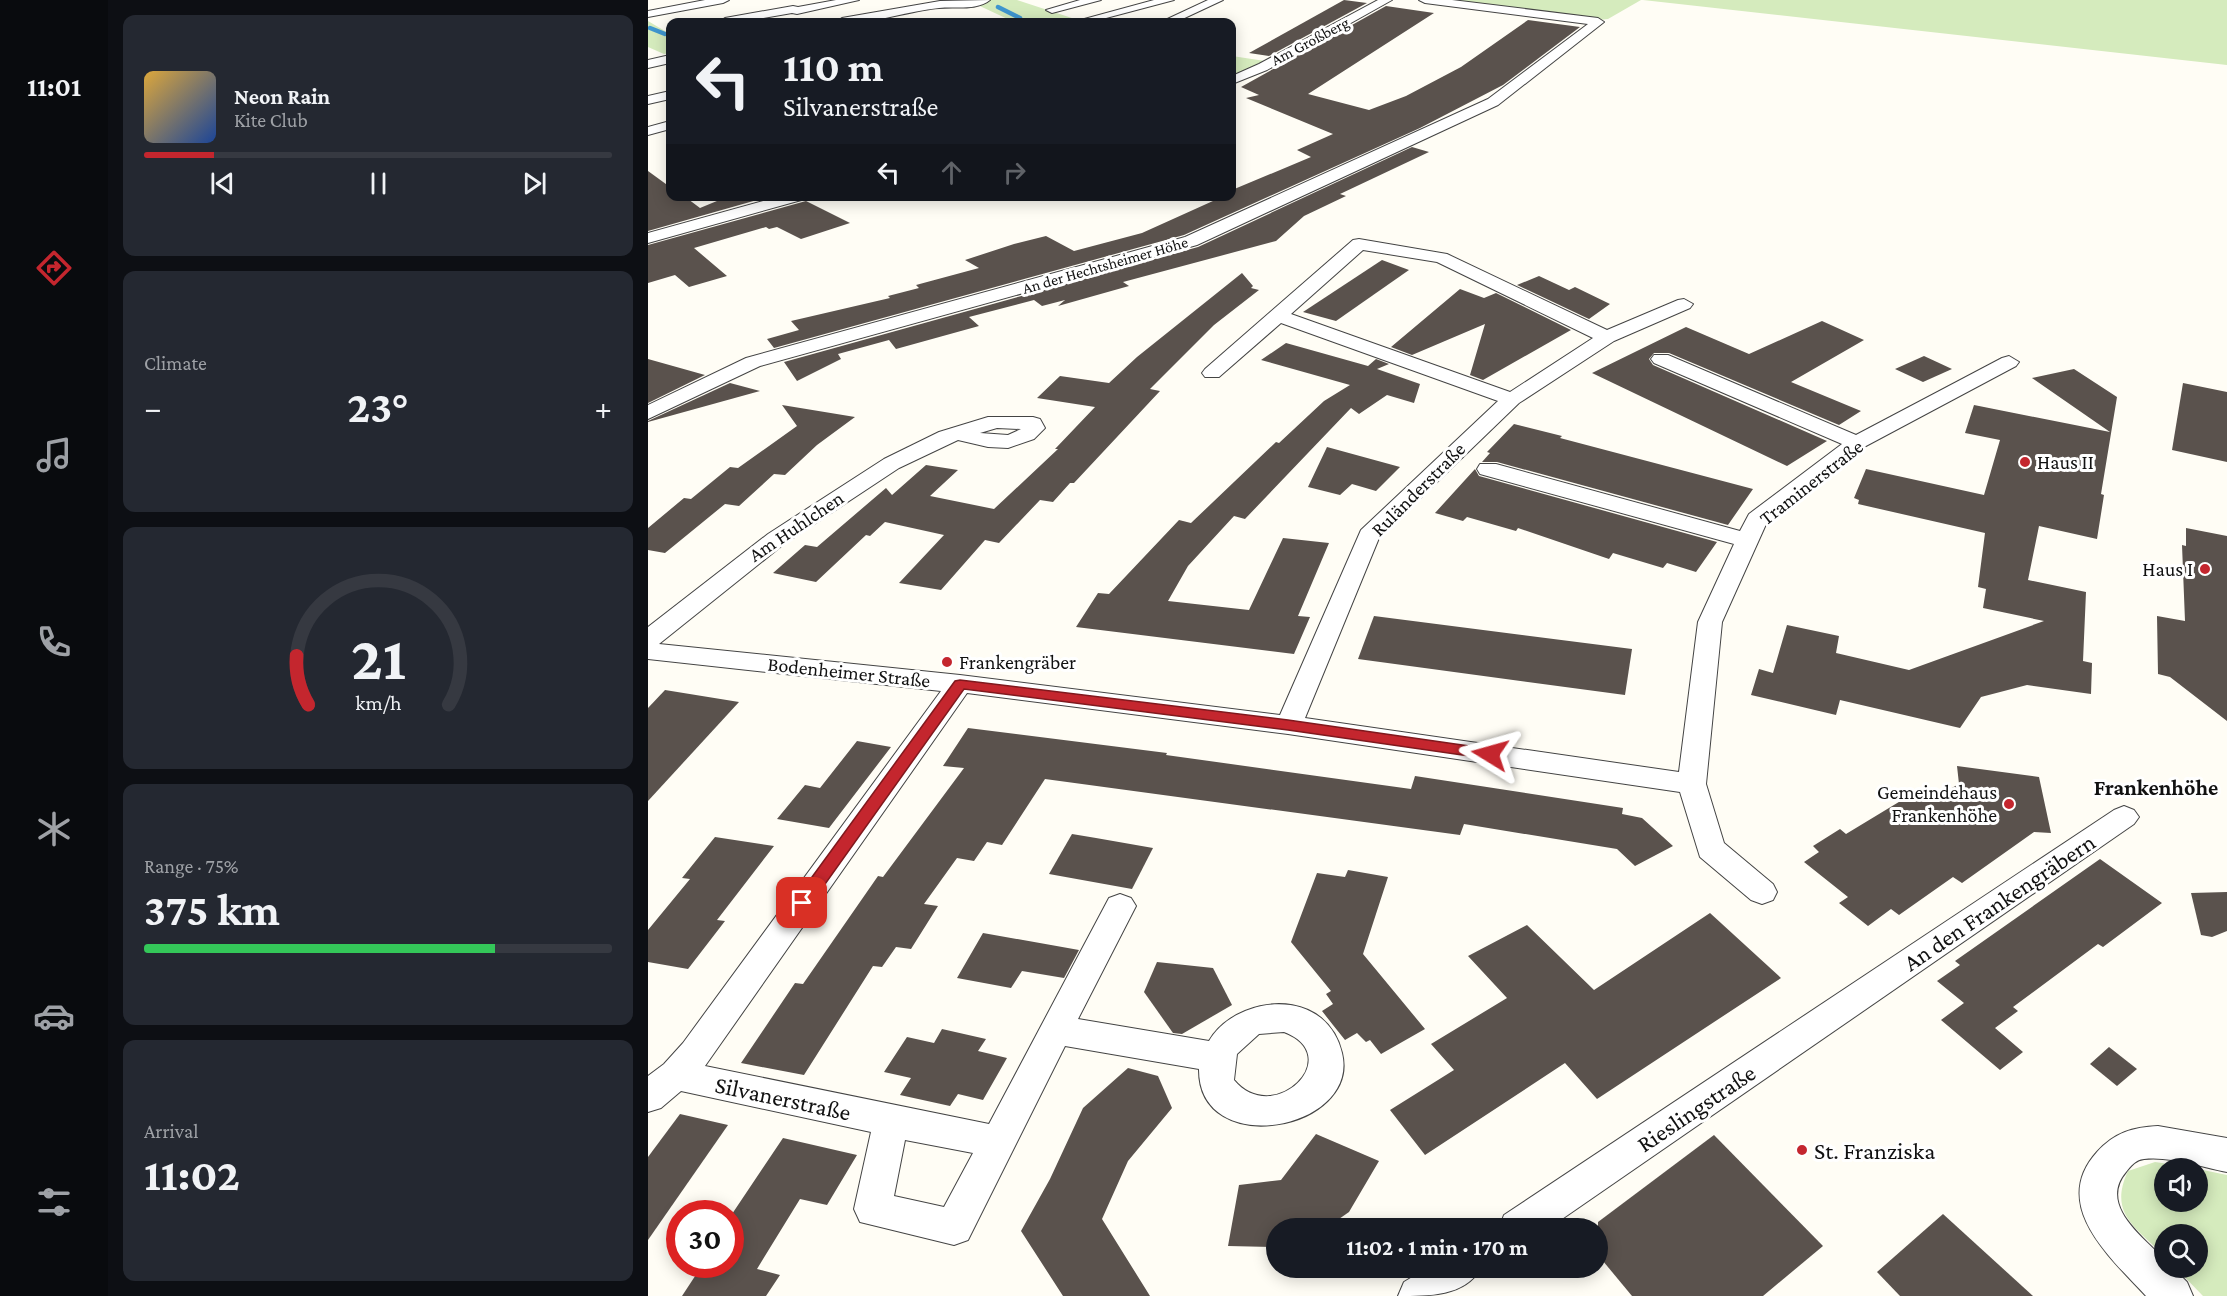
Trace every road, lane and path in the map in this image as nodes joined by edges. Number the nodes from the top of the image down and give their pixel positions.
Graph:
1 (723, 0) edge
2 (777, 0) edge
3 (854, 0) edge
4 (984, 0) edge
5 (1095, 0) edge
6 (1168, 0) edge
7 (1186, 0) edge
8 (1217, 0) edge
9 (1386, 0) edge
10 (1425, 0) edge
11 (999, 1) edge
12 (968, 5) junction
13 (1204, 6) junction
14 (795, 10) junction
15 (1052, 10) dead end
16 (648, 14) edge
17 (906, 17) edge
18 (748, 18) edge
19 (810, 18) edge
20 (1095, 18) edge
21 (1176, 18) edge
22 (666, 60) edge
23 (648, 64) edge
24 (666, 65) edge
25 (648, 69) edge
26 (1236, 78) edge
27 (666, 96) edge
28 (648, 100) edge
29 (666, 126) edge
30 (648, 131) edge
31 (782, 201) edge
32 (648, 238) edge
33 (1684, 304) dead end
34 (1278, 316) junction
35 (1606, 337) junction
36 (1661, 359) dead end
37 (2009, 362) dead end
38 (1212, 373) dead end
39 (1512, 399) junction
40 (648, 413) edge
41 (957, 433) dead end
42 (1857, 443) junction
43 (1488, 469) dead end
44 (1749, 541) junction
45 (648, 640) edge
46 (648, 651) edge
47 (960, 684) junction
48 (1288, 725) junction
49 (1692, 784) junction
50 (2124, 817) dead end
51 (1762, 892) dead end
52 (1119, 906) dead end
53 (1873, 987) joint
54 (1056, 1030) junction
55 (1217, 1057) dead end
56 (676, 1075) junction
57 (648, 1097) edge
58 (891, 1121) junction
59 (998, 1142) junction
60 (2227, 1155) edge
61 (1533, 1218) edge
62 (1446, 1278) edge
63 (1418, 1296) edge
64 (2174, 1296) edge

1 - 16 street
2 - 14 street
3 - 14 street
4 - 12 street
5 - 15 street
6 - 20 street
7 - 13 street
8 - 13 street
9 - 26 street, Am Großberg
10 - 40 street, An der Hechtsheimer Höhe
11 - 12 street
12 - 17 street
13 - 21 street
14 - 18 street
14 - 19 street
22 - 23 street
24 - 25 street
27 - 28 street
29 - 30 street
31 - 32 street
33 - 35 street, Ruländerstraße
34 - 35 street
34 - 38 street
34 - 39 street
35 - 39 street, Ruländerstraße
36 - 42 street
37 - 42 street, Traminerstraße
39 - 48 street, Ruländerstraße
41 - 45 street, Am Huhlchen
42 - 44 street, Traminerstraße
43 - 44 street, Ruländerstraße
44 - 49 street, Traminerstraße
46 - 47 street, Bodenheimer Straße
47 - 48 street, Bodenheimer Straße
47 - 56 street, Silvanerstraße
48 - 49 street, Bodenheimer Straße
49 - 51 street
50 - 53 street, An den Frankengräbern
52 - 54 street
53 - 61 street, Rieslingstraße
54 - 55 street
54 - 59 street
56 - 57 street, Silvanerstraße
56 - 58 street, Silvanerstraße
58 - 59 street, Silvanerstraße
58 - 59 street
60 - 64 street
62 - 63 street

